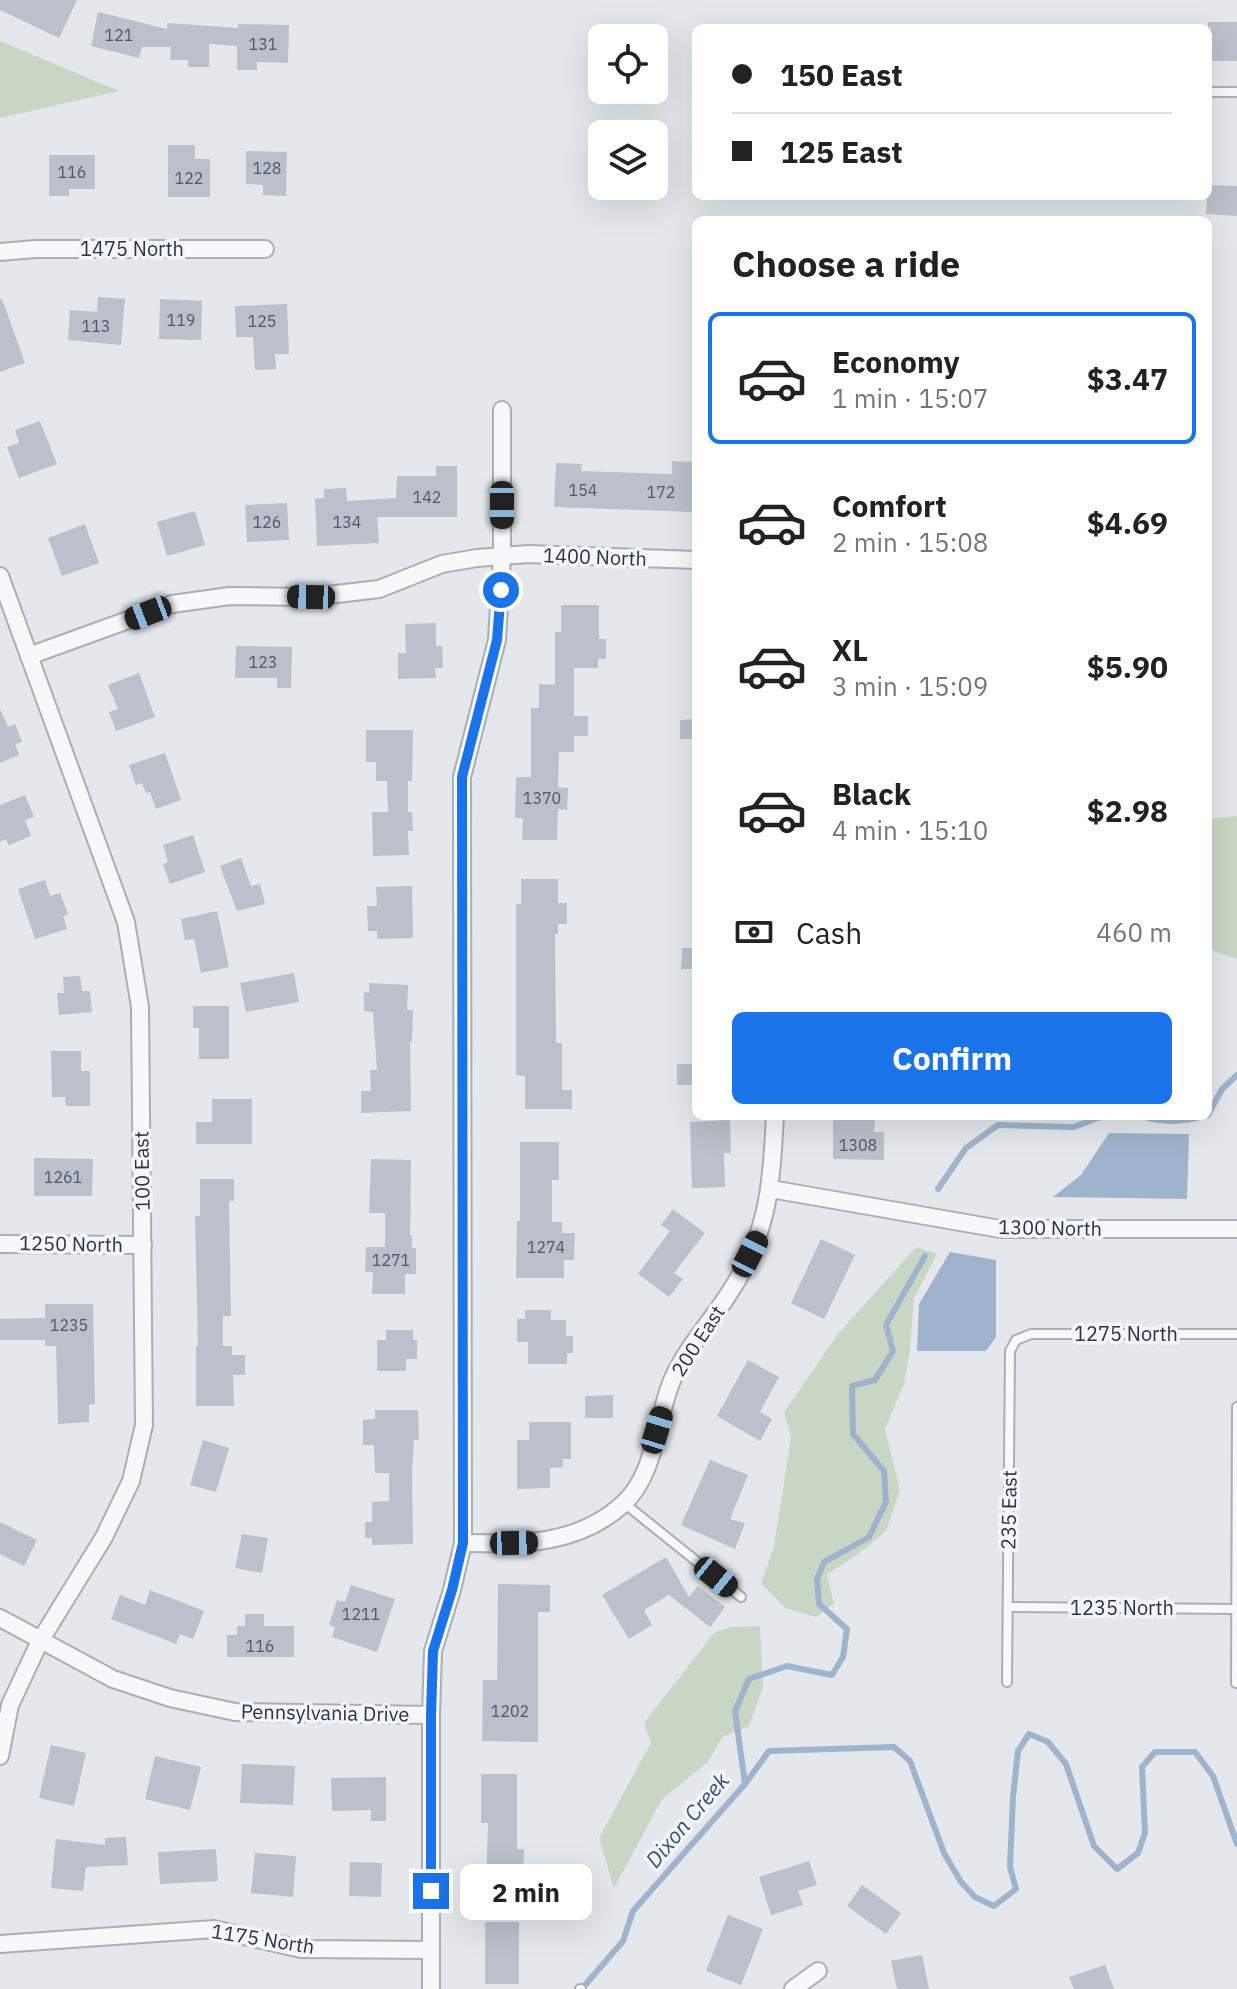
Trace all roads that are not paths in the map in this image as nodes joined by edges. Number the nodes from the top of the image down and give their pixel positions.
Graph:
1 (1212, 92) edge
2 (1237, 92) edge
3 (265, 249) dead end
4 (0, 252) edge
5 (502, 410) dead end
6 (502, 556) junction
7 (692, 560) edge
8 (0, 576) edge
9 (29, 656) junction
10 (775, 1120) edge
11 (771, 1189) junction
12 (1237, 1229) edge
13 (1237, 1236) edge
14 (0, 1244) edge
15 (143, 1245) junction
16 (1237, 1334) edge
17 (1016, 1340) joint
18 (1237, 1407) edge
19 (624, 1503) junction
20 (463, 1543) junction
21 (741, 1597) dead end
22 (1008, 1607) junction
23 (1236, 1609) edge
24 (0, 1618) edge
25 (40, 1641) junction
26 (1007, 1682) dead end
27 (1236, 1683) edge
28 (431, 1715) junction
29 (0, 1756) edge
30 (0, 1944) edge
31 (431, 1950) junction
32 (818, 1971) dead end
33 (431, 1989) edge
34 (793, 1989) edge

1 - 2 lane
3 - 4 street, 1475 North
5 - 6 street
6 - 7 street, 1400 North
6 - 9 street, 1400 North
6 - 20 street
8 - 9 street, 100 East
9 - 15 street, 100 East
10 - 11 street, 200 East
11 - 12 street, 1300 North
11 - 19 street, 200 East
12 - 13 lane
14 - 15 street, 1250 North
15 - 25 street, 100 East
16 - 17 lane, 1275 North
17 - 22 lane, 235 East
18 - 23 lane
19 - 20 street
19 - 21 lane
20 - 28 street
22 - 23 lane, 1235 North
22 - 26 lane, 235 East
23 - 27 lane
24 - 25 street, Pennsylvania Drive
25 - 28 street, Pennsylvania Drive
25 - 29 street, 100 East
28 - 31 street
30 - 31 street, 1175 North
31 - 33 street
32 - 34 street

